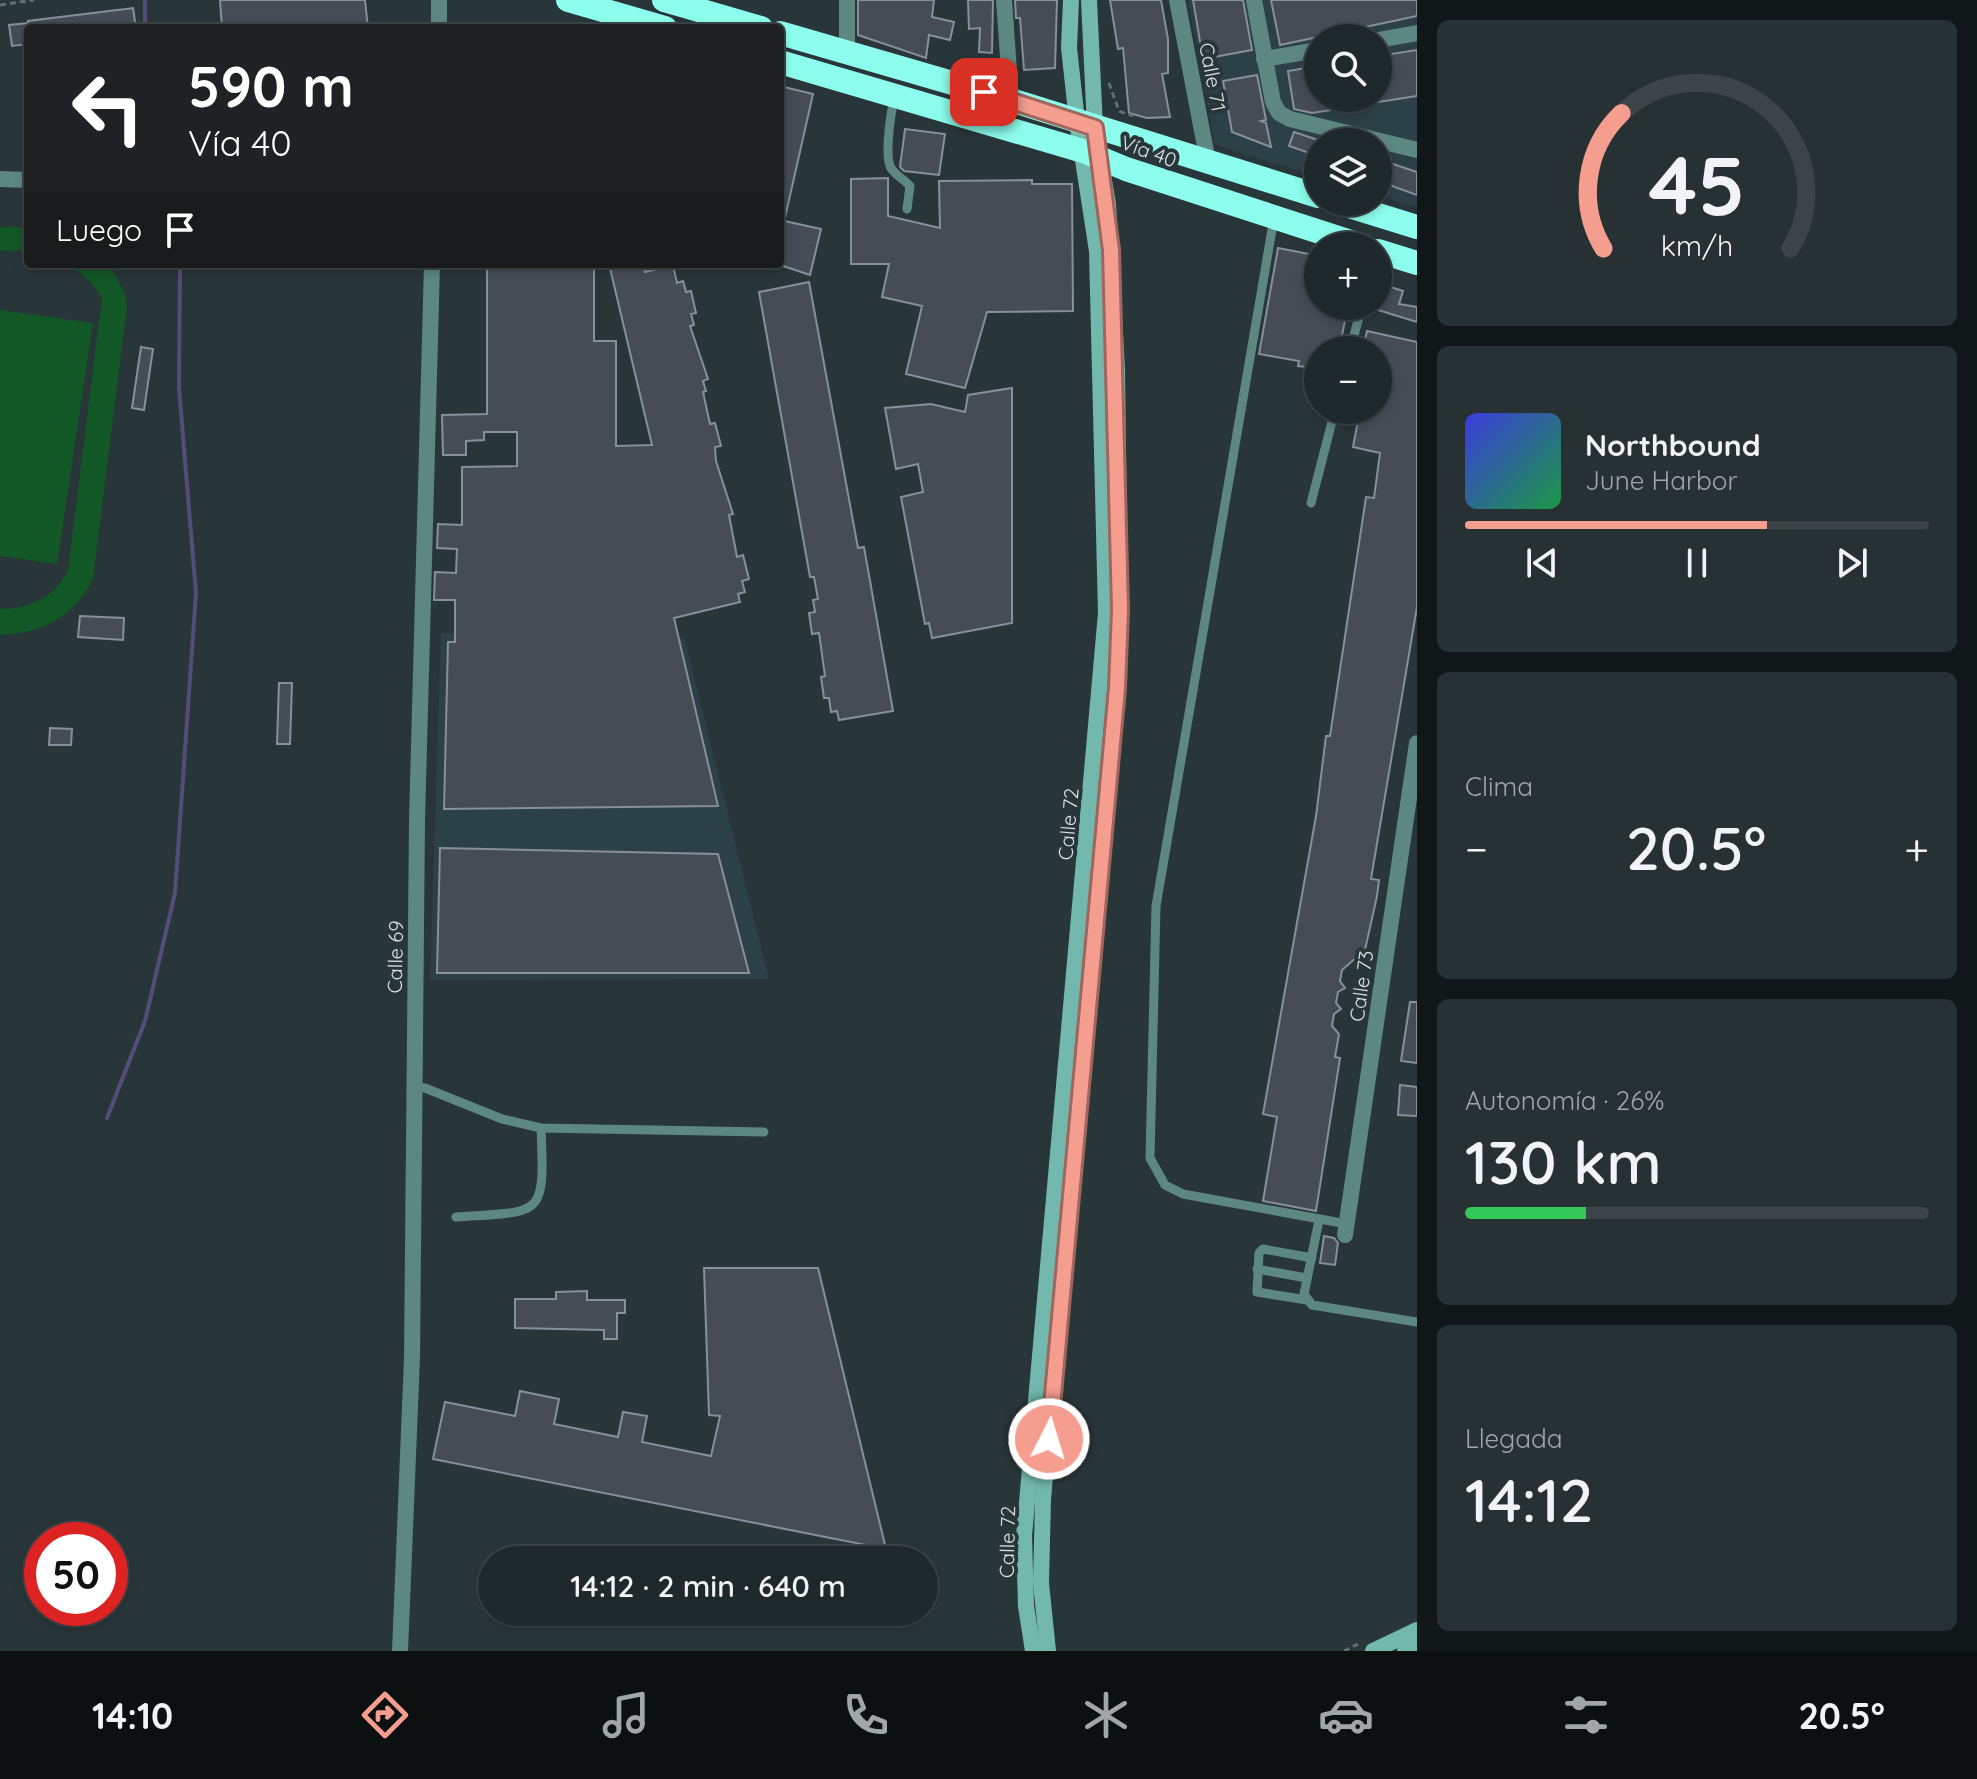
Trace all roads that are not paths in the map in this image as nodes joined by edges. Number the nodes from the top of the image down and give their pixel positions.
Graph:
1 (439, 0) edge
2 (568, 0) edge
3 (664, 0) edge
4 (847, 0) edge
5 (1004, 0) edge
6 (1071, 0) edge
7 (1089, 0) edge
8 (1177, 0) edge
9 (1254, 0) edge
10 (632, 23) edge
11 (439, 24) edge
12 (747, 24) edge
13 (1417, 33) edge
14 (784, 34) edge
15 (1392, 37) edge
16 (1304, 52) edge
17 (847, 53) junction
18 (1264, 59) junction
19 (784, 63) edge
20 (895, 96) junction
21 (1011, 100) junction
22 (1086, 125) junction
23 (1417, 150) edge
24 (1091, 155) junction
25 (1208, 162) junction
26 (0, 179) edge
27 (24, 180) edge
28 (1304, 192) edge
29 (907, 209) dead end
30 (1381, 216) edge
31 (1274, 218) junction
32 (1417, 227) edge
33 (1318, 232) edge
34 (1392, 255) edge
35 (1417, 263) edge
36 (432, 268) edge
37 (1331, 424) edge
38 (1311, 503) dead end
39 (1417, 743) edge
40 (414, 1087) junction
41 (541, 1128) junction
42 (764, 1132) dead end
43 (456, 1217) dead end
44 (1319, 1220) junction
45 (1346, 1230) joint
46 (1312, 1258) junction
47 (1257, 1269) junction
48 (1307, 1278) junction
49 (1307, 1300) junction
50 (1417, 1322) edge
51 (1417, 1630) edge
52 (1417, 1646) edge
53 (400, 1651) edge
54 (1033, 1651) edge
55 (1048, 1651) edge
56 (1373, 1651) edge
57 (1405, 1651) edge

1 - 11 street
2 - 10 highway
3 - 12 highway
4 - 17 street
5 - 21 street
6 - 22 main road, Calle 72
7 - 22 main road, Calle 72
8 - 25 street, Calle 71
9 - 18 street
13 - 15 street
14 - 17 highway, Vía 40
16 - 18 street
17 - 21 highway, Vía 40
18 - 23 street
19 - 20 highway, Vía 40
20 - 24 highway, Vía 40
20 - 29 lane
21 - 22 highway, Vía 40
22 - 24 main road, Calle 72
22 - 25 highway, Vía 40
24 - 31 highway, Vía 40
24 - 54 main road, Calle 72
24 - 55 main road, Calle 72
25 - 28 highway, Vía 40
26 - 27 street
30 - 32 highway
31 - 33 highway, Vía 40
31 - 44 lane
34 - 35 highway
36 - 40 street, Calle 69
37 - 38 lane
39 - 45 street, Calle 73
40 - 41 lane
40 - 53 street, Calle 69
41 - 42 lane
41 - 43 lane
44 - 45 lane
44 - 46 lane
46 - 47 lane
46 - 48 lane
47 - 48 lane
47 - 49 lane
48 - 49 lane
49 - 50 lane
51 - 56 main road
52 - 57 main road

